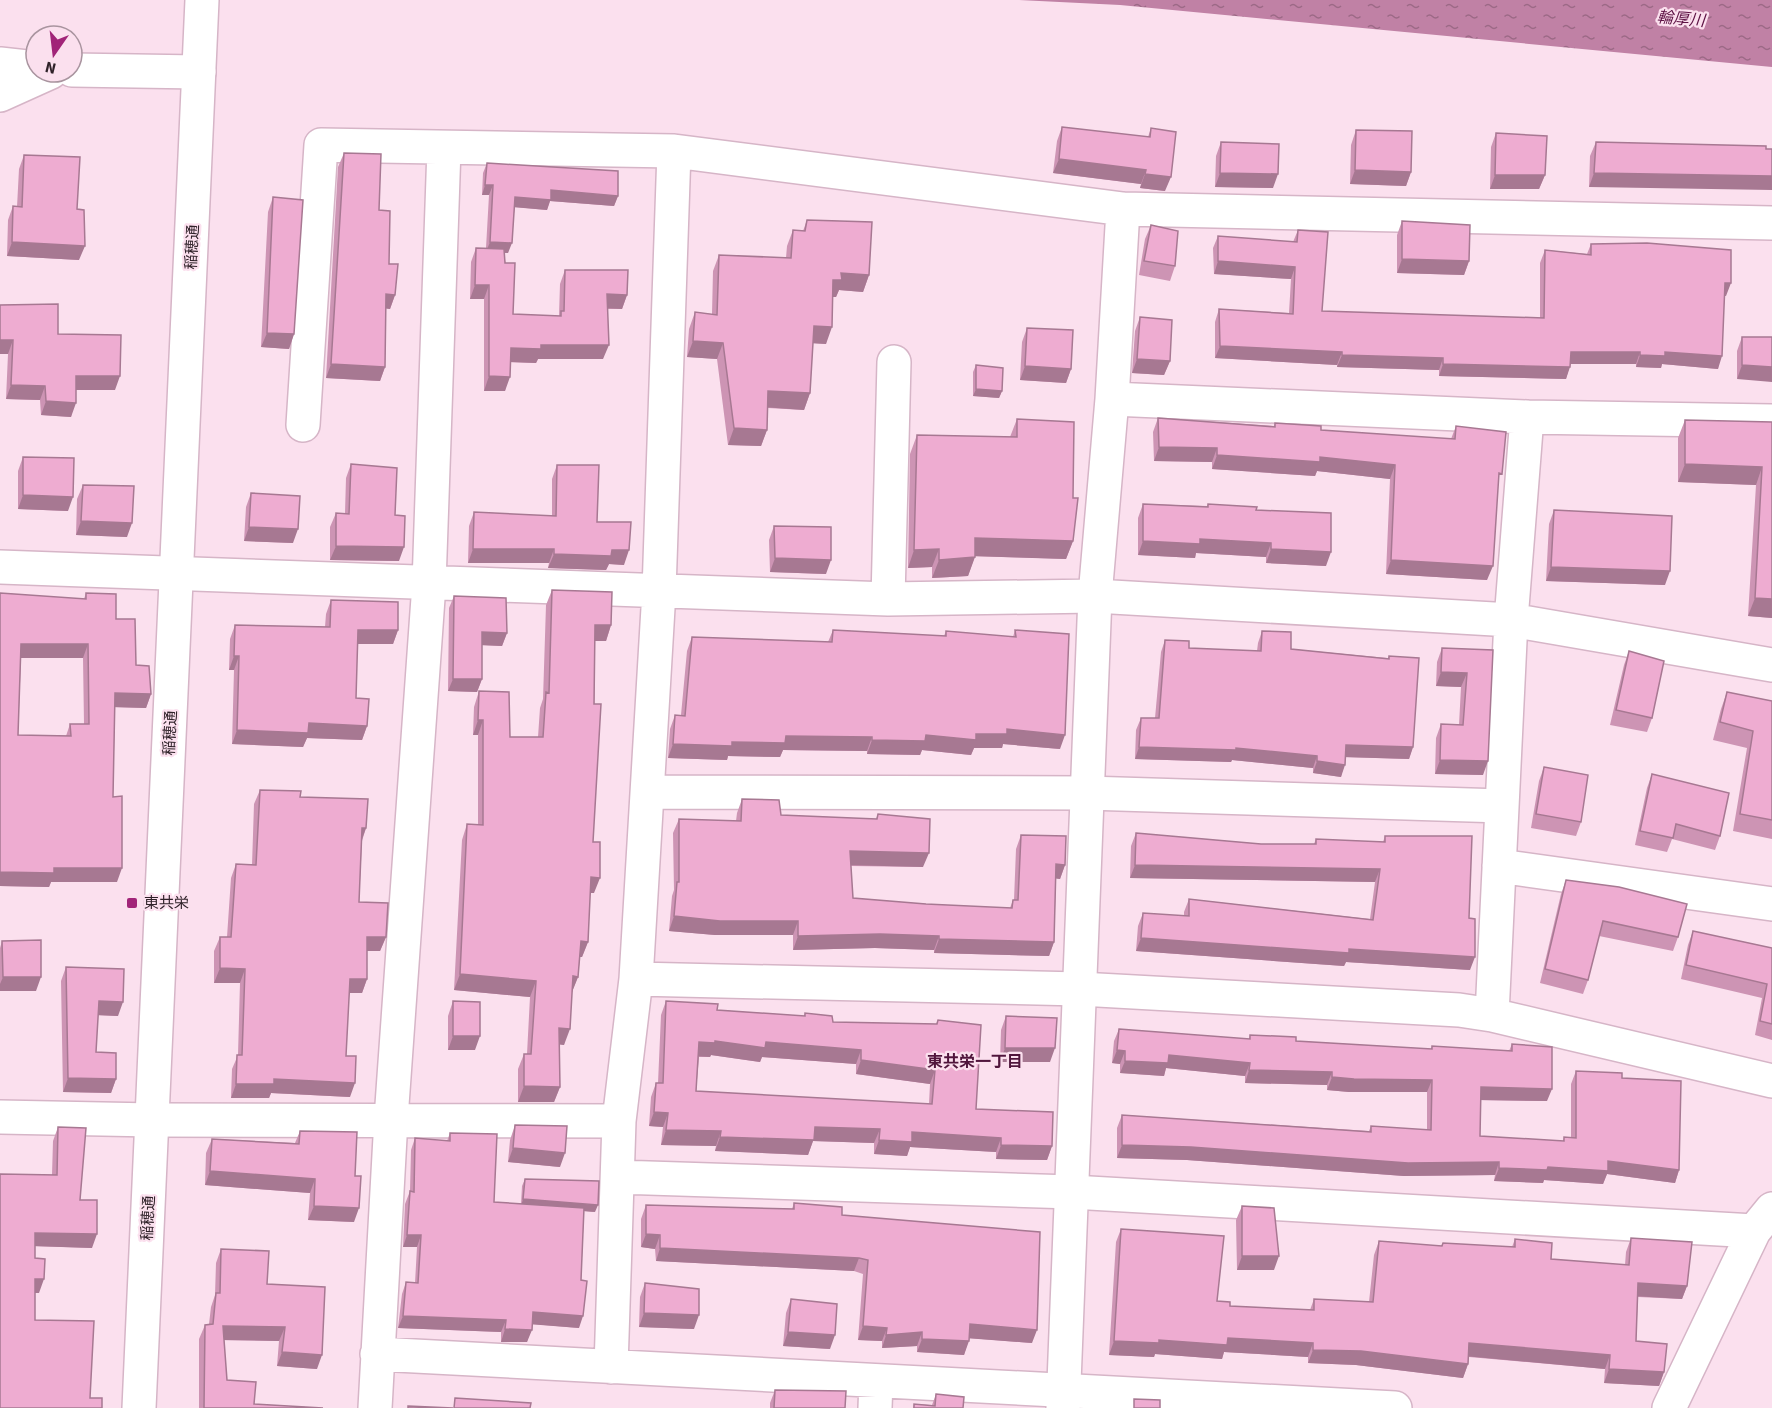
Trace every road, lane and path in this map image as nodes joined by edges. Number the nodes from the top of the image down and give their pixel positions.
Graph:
1 (202, 0) edge
2 (0, 64) edge
3 (200, 65) junction
4 (24, 67) edge
5 (84, 70) edge
6 (24, 84) edge
7 (0, 95) edge
8 (444, 148) junction
9 (674, 151) junction
10 (1123, 209) junction
11 (1772, 223) edge
12 (894, 362) dead end
13 (1112, 399) junction
14 (1527, 417) junction
15 (1772, 421) edge
16 (303, 425) dead end
17 (0, 567) edge
18 (177, 575) junction
19 (429, 584) junction
20 (659, 591) junction
21 (1095, 596) junction
22 (888, 599) junction
23 (1511, 620) junction
24 (1772, 665) edge
25 (649, 792) junction
26 (1087, 793) junction
27 (1502, 806) junction
28 (1499, 866) junction
29 (1772, 904) edge
30 (636, 979) junction
31 (1080, 989) junction
32 (1492, 1015) junction
33 (1772, 1081) edge
34 (0, 1117) edge
35 (391, 1119) junction
36 (153, 1120) junction
37 (619, 1121) junction
38 (618, 1177) junction
39 (1072, 1192) junction
40 (1763, 1220) edge
41 (377, 1354) junction
42 (611, 1367) junction
43 (875, 1394) edge
44 (1064, 1399) edge
45 (139, 1408) edge
46 (375, 1408) edge
47 (1395, 1408) edge
48 (1669, 1408) edge

1 - 3 street, 稲穂通
2 - 4 street
3 - 5 street
3 - 18 street, 稲穂通
6 - 7 street
8 - 9 street
8 - 16 street
8 - 19 street
9 - 10 street
9 - 20 street
10 - 11 street
10 - 13 street
12 - 22 street
13 - 14 street
13 - 21 street
14 - 15 street
14 - 23 street
17 - 18 street
18 - 19 street
18 - 36 street, 稲穂通
19 - 20 street
19 - 35 street
20 - 22 street
20 - 25 street
21 - 22 street
21 - 23 street
21 - 26 street
23 - 24 street
23 - 27 street
25 - 26 street
25 - 30 street
26 - 27 street
26 - 31 street
27 - 28 street
28 - 29 street
28 - 32 street
30 - 31 street
30 - 37 street
31 - 32 street
31 - 39 street
32 - 33 street
34 - 36 street
35 - 36 street
35 - 37 street
35 - 41 street
36 - 45 street, 稲穂通
37 - 38 street
38 - 39 street
38 - 42 street
39 - 40 street
39 - 44 street
40 - 48 street
41 - 42 street
41 - 46 street
42 - 43 street
43 - 44 street
44 - 47 street

